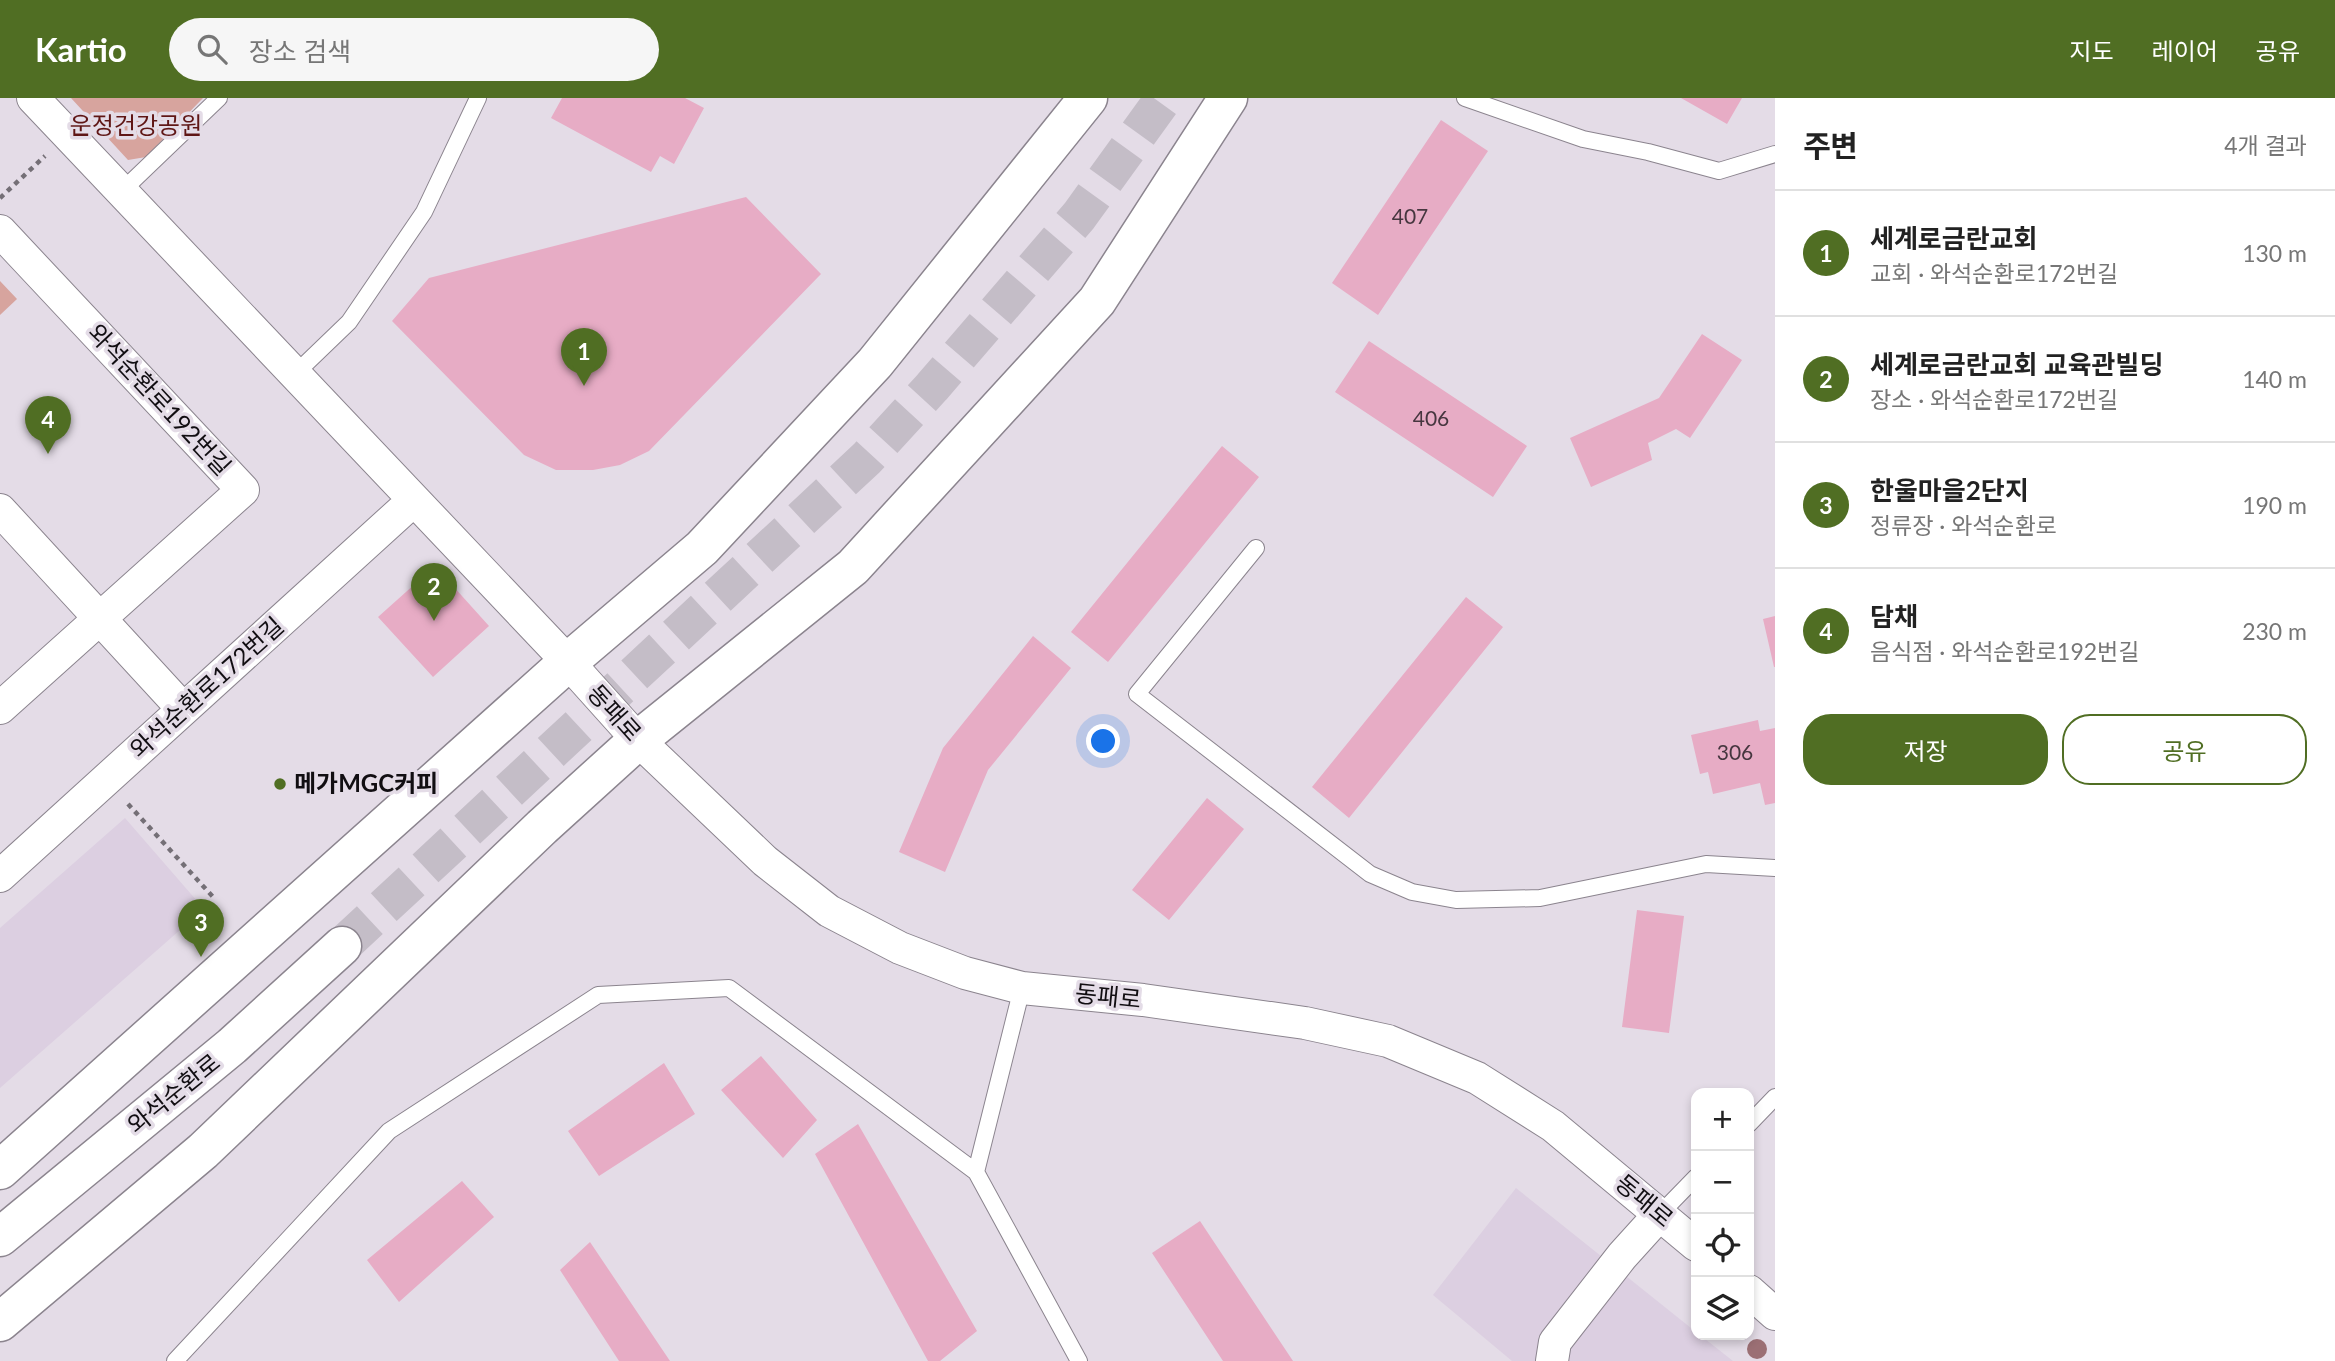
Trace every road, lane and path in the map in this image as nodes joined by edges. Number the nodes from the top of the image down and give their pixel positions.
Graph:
1 (33, 98) edge
2 (219, 98) edge
3 (478, 98) edge
4 (1088, 98) edge
5 (1228, 98) edge
6 (1465, 98) edge
7 (68, 134) junction
8 (1775, 154) edge
9 (122, 191) junction
10 (0, 198) edge
11 (0, 231) edge
12 (295, 374) junction
13 (414, 500) junction
14 (0, 510) edge
15 (1256, 548) dead end
16 (100, 619) junction
17 (568, 662) junction
18 (0, 708) edge
19 (183, 709) junction
20 (638, 740) junction
21 (106, 780) junction
22 (1775, 868) edge
23 (0, 876) edge
24 (214, 898) dead end
25 (342, 946) tunnel mouth
26 (1022, 988) junction
27 (1775, 1097) edge
28 (1754, 1119) edge
29 (0, 1170) edge
30 (976, 1172) junction
31 (1691, 1182) edge
32 (1660, 1214) junction
33 (0, 1237) edge
34 (1691, 1241) edge
35 (1754, 1295) edge
36 (1775, 1314) edge
37 (0, 1322) edge
38 (175, 1361) edge
39 (1079, 1361) edge
40 (1552, 1361) edge

1 - 7 street
2 - 9 lane
3 - 12 lane
4 - 17 street
5 - 20 street
6 - 8 lane
7 - 9 street
7 - 10 path
9 - 12 street
11 - 16 street, 와석순환로192번길
12 - 13 street
13 - 17 street
13 - 19 street, 와석순환로172번길
14 - 16 street
15 - 22 lane
16 - 18 street, 와석순환로192번길
16 - 19 street
17 - 20 street, 동패로
17 - 29 street
19 - 21 street, 와석순환로172번길
20 - 26 street, 동패로
20 - 37 street
21 - 23 street, 와석순환로172번길
21 - 24 path
25 - 33 street, 와석순환로
26 - 30 lane
26 - 32 street, 동패로
27 - 28 lane
30 - 38 lane
30 - 39 lane
31 - 32 lane
32 - 34 street, 동패로
32 - 40 street
35 - 36 street

